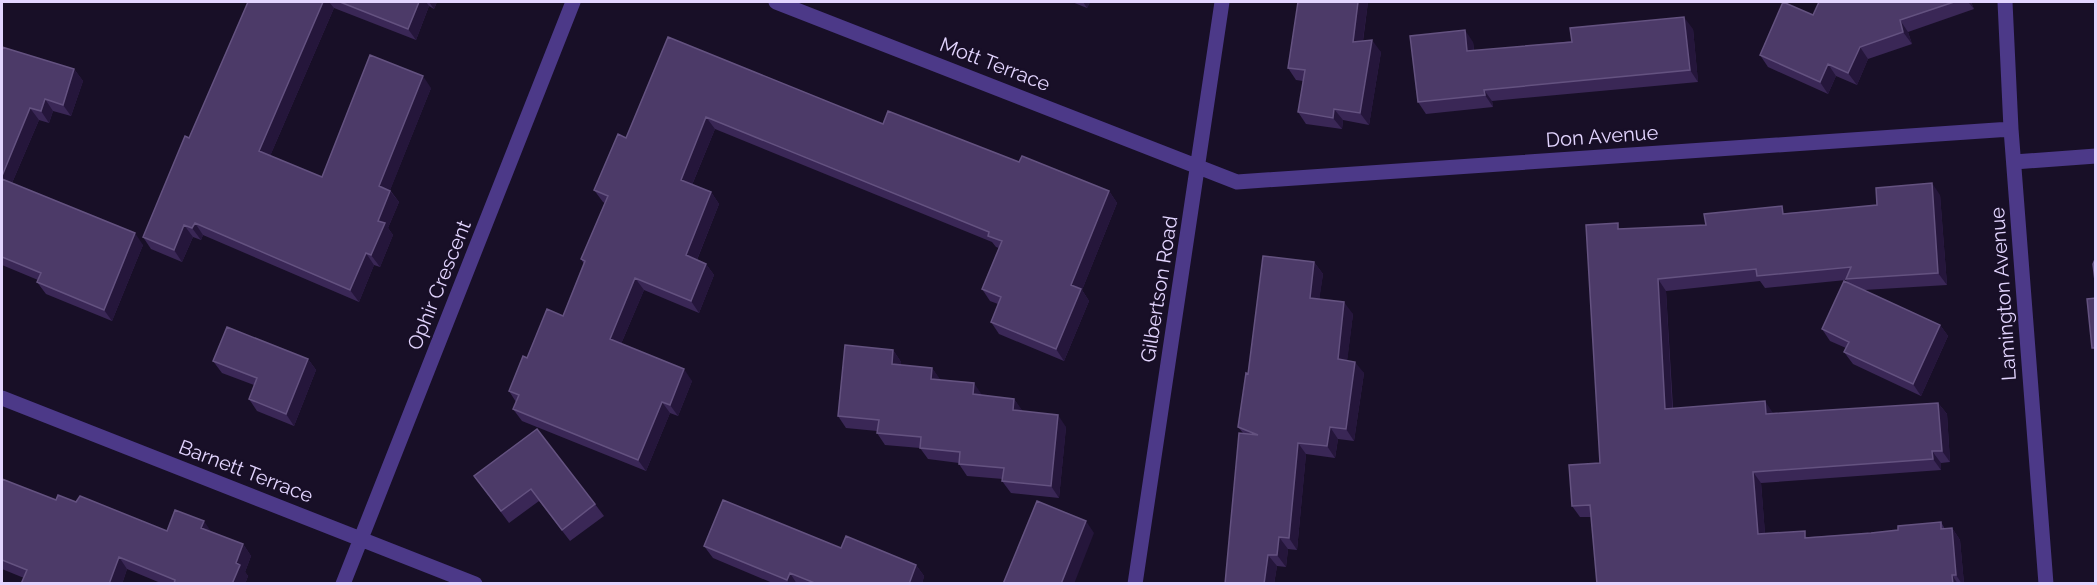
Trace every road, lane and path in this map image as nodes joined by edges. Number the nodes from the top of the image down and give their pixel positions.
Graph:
1 (573, 2) edge
2 (776, 2) edge
3 (1222, 2) edge
4 (2005, 2) edge
5 (2011, 129) junction
6 (2096, 156) edge
7 (2014, 162) junction
8 (1199, 165) junction
9 (2, 398) edge
10 (361, 538) junction
11 (343, 584) edge
12 (475, 584) edge
13 (1135, 584) edge
14 (2046, 584) edge

1 - 10 street, Ophir Crescent
2 - 8 street, Mott Terrace
3 - 8 street, Gilbertson Road
4 - 5 street, Lamington Avenue
5 - 7 street, Lamington Avenue
5 - 8 street, Don Avenue
6 - 7 street
7 - 14 street, Lamington Avenue
8 - 13 street, Gilbertson Road
9 - 10 street, Barnett Terrace
10 - 11 street, Ophir Crescent
10 - 12 street, Barnett Terrace

